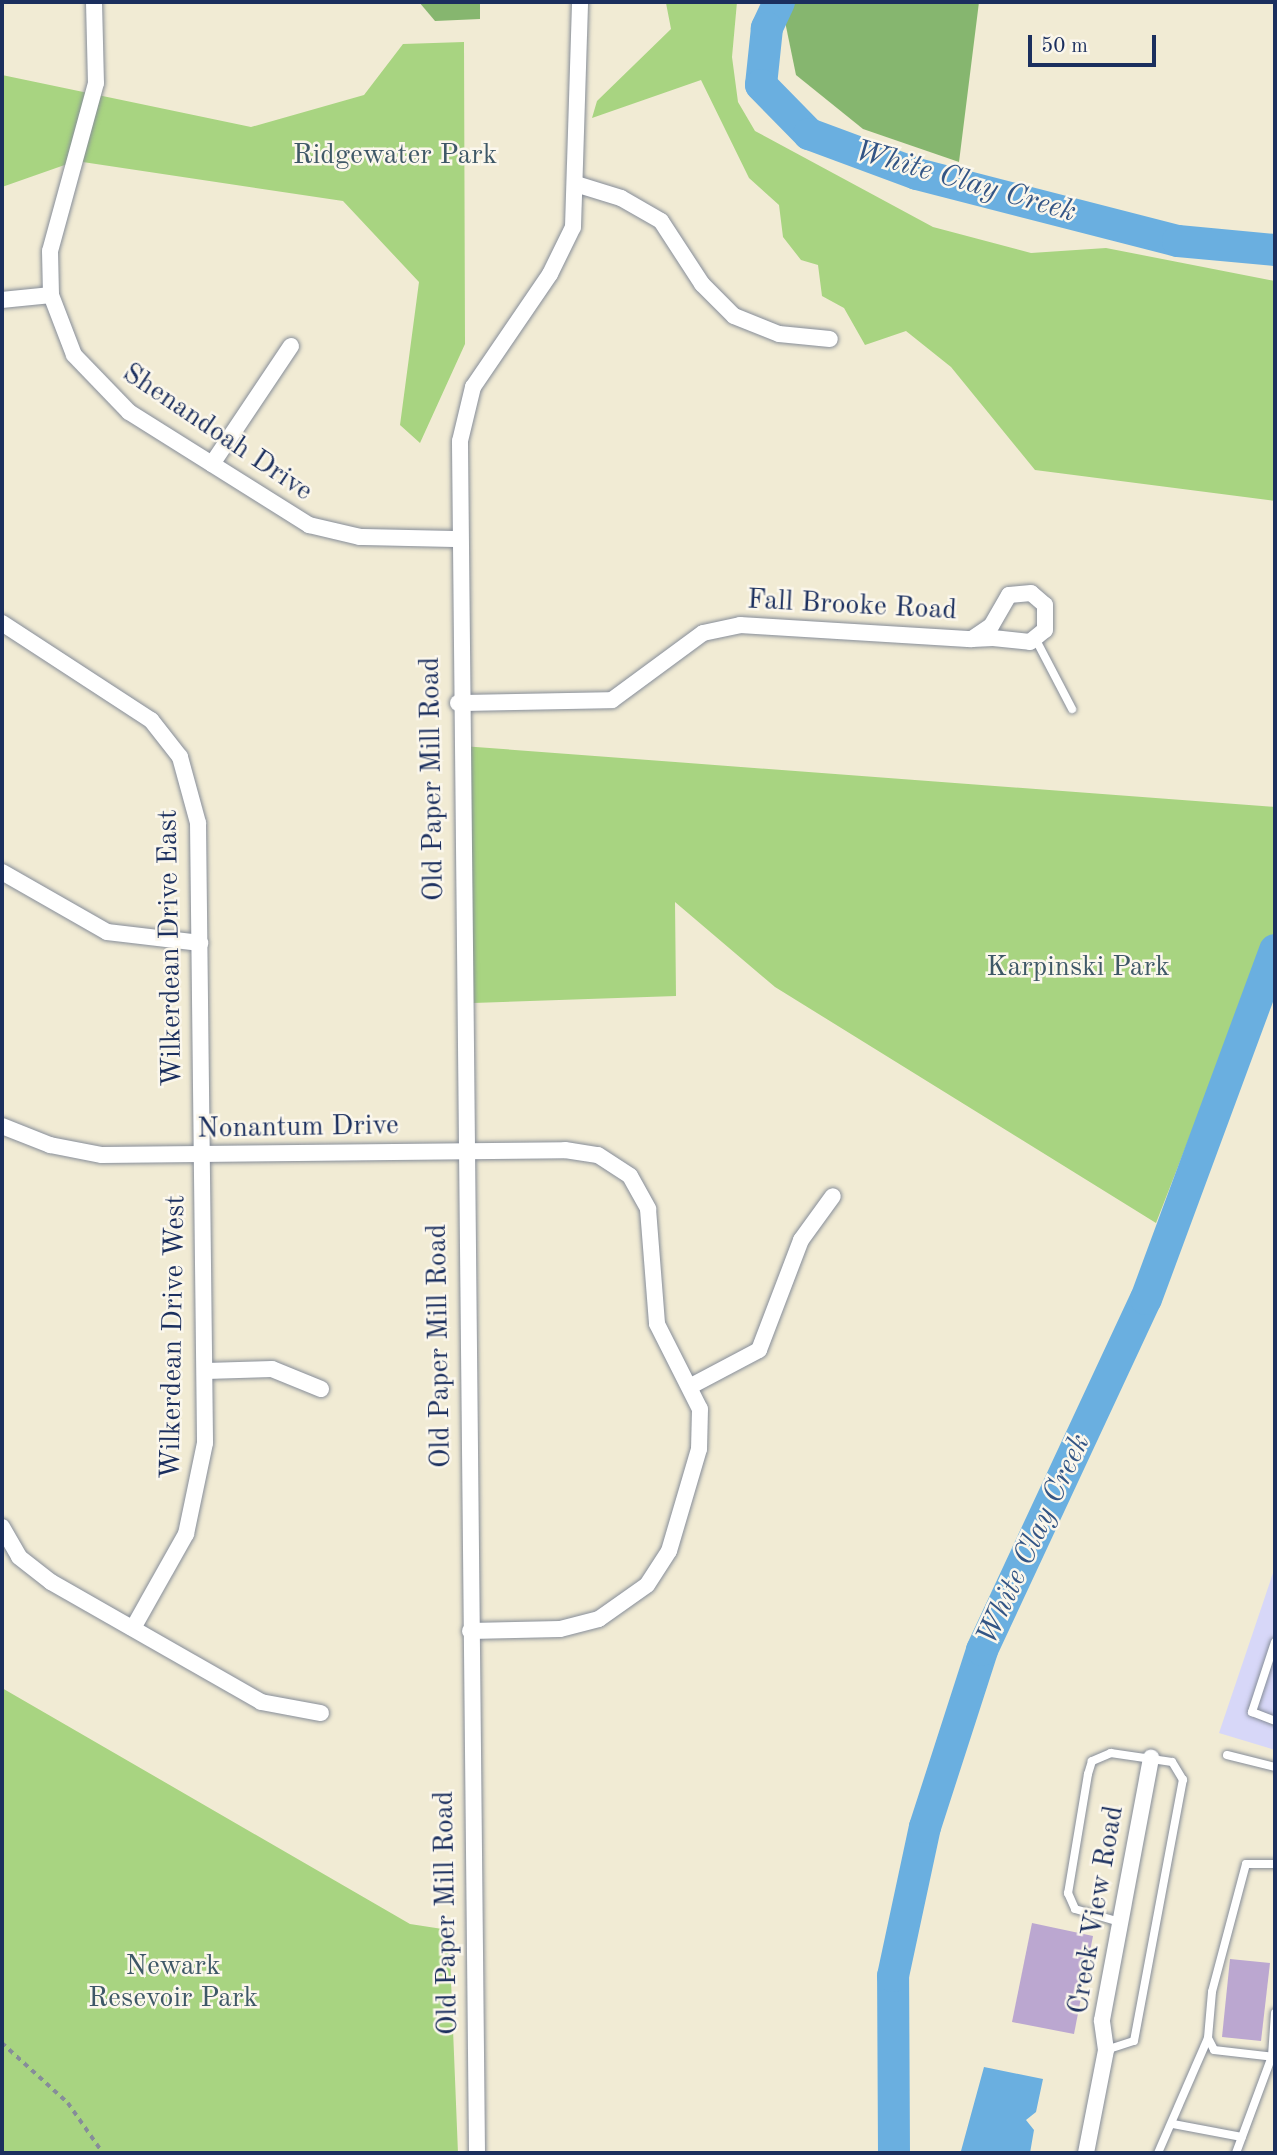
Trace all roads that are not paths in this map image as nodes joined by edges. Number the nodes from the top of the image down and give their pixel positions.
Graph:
1 (94, 2) edge
2 (580, 2) edge
3 (579, 185) junction
4 (51, 295) junction
5 (2, 300) edge
6 (831, 340) dead end
7 (291, 346) dead end
8 (212, 464) junction
9 (457, 539) junction
10 (2, 623) edge
11 (972, 639) junction
12 (1036, 640) junction
13 (458, 703) junction
14 (1072, 709) dead end
15 (2, 872) edge
16 (200, 943) junction
17 (2, 1126) edge
18 (464, 1152) junction
19 (202, 1156) junction
20 (833, 1196) dead end
21 (205, 1371) junction
22 (691, 1386) junction
23 (321, 1389) dead end
24 (2, 1527) edge
25 (133, 1628) junction
26 (470, 1631) junction
27 (1275, 1642) edge
28 (321, 1713) dead end
29 (1275, 1721) edge
30 (1227, 1755) dead end
31 (1151, 1758) junction
32 (1275, 1767) edge
33 (1275, 1864) edge
34 (1120, 1922) junction
35 (1275, 2013) edge
36 (1208, 2038) junction
37 (1106, 2050) junction
38 (1274, 2057) edge
39 (1173, 2124) junction
40 (1242, 2137) junction
41 (477, 2153) edge
42 (1086, 2153) edge
43 (1158, 2153) edge
44 (1236, 2153) edge

1 - 4 street, Shenandoah Drive
2 - 3 street, Old Paper Mill Road
3 - 6 street
3 - 9 street, Old Paper Mill Road
4 - 5 street
4 - 8 street, Shenandoah Drive
7 - 8 street
8 - 9 street, Shenandoah Drive
9 - 13 street, Old Paper Mill Road
10 - 16 street, Wilkerdean Drive East
11 - 12 street, Fall Brooke Road
11 - 12 street, Fall Brooke Road
11 - 13 street, Fall Brooke Road
12 - 14 lane
13 - 18 street, Old Paper Mill Road
15 - 16 street
16 - 19 street, Wilkerdean Drive East
17 - 19 street, Nonantum Drive
18 - 19 street, Nonantum Drive
18 - 22 street, Nonantum Drive
18 - 26 street, Old Paper Mill Road
19 - 21 street, Wilkerdean Drive West
20 - 22 street
21 - 23 street
21 - 25 street, Wilkerdean Drive West
22 - 26 street
24 - 25 street
25 - 28 street
26 - 41 street, Old Paper Mill Road
27 - 29 lane
30 - 32 lane
31 - 34 street, Creek View Road
31 - 34 lane
31 - 37 lane
33 - 36 lane
34 - 37 street, Creek View Road
35 - 38 lane
36 - 38 lane
36 - 39 lane
37 - 42 street, Creek View Road
38 - 40 lane
39 - 40 lane
39 - 43 lane
40 - 44 lane

